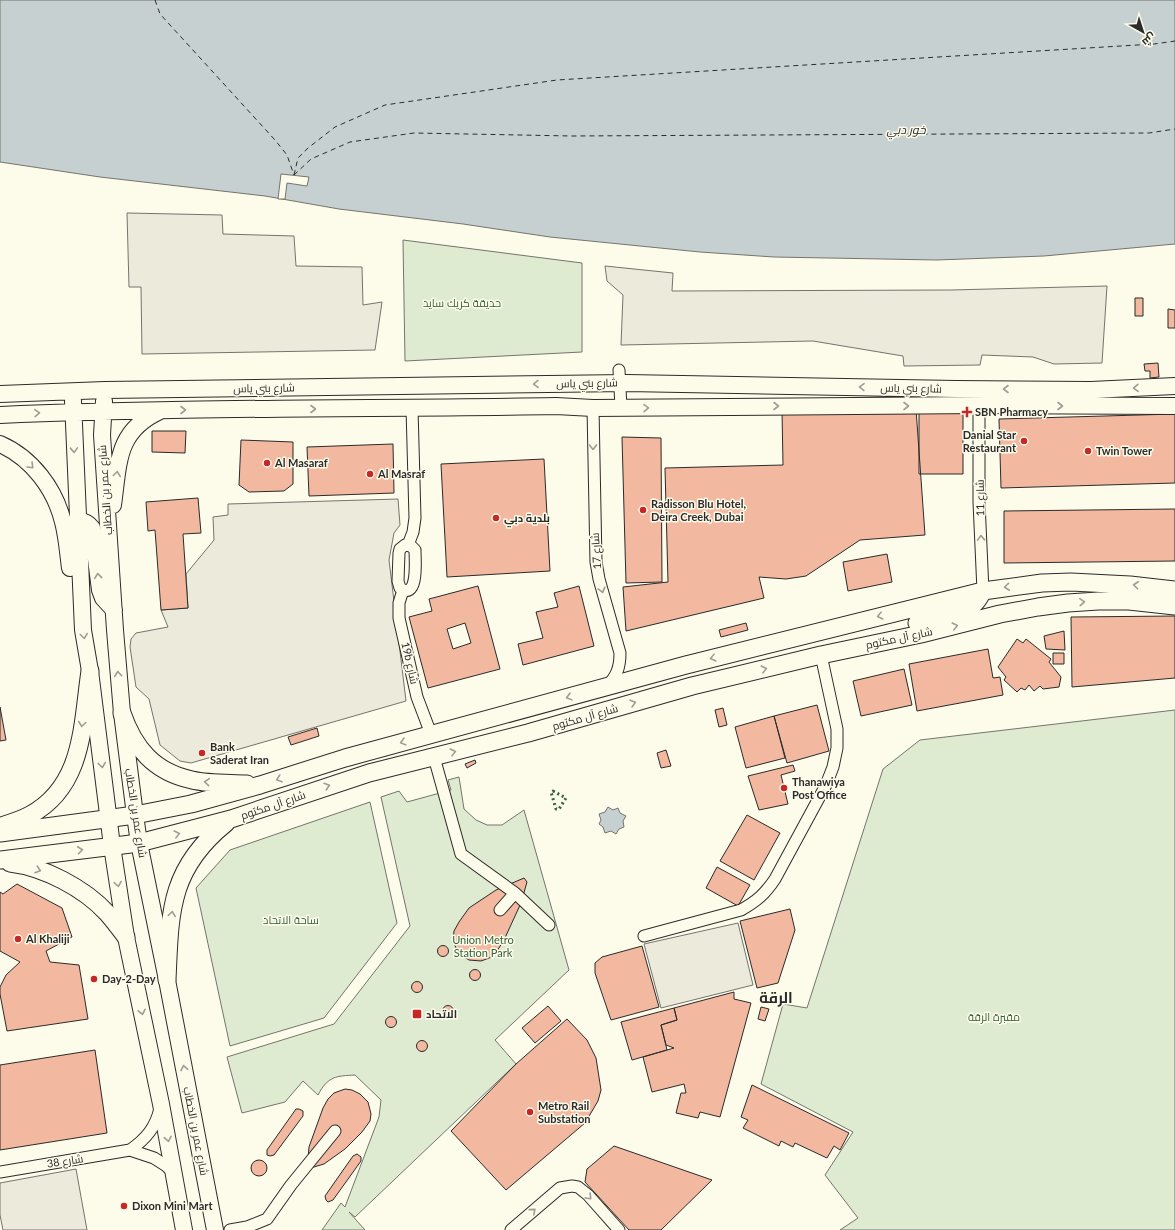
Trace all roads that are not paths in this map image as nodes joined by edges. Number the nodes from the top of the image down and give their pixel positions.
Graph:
1 (592, 383) junction
2 (1175, 386) edge
3 (620, 388) junction
4 (105, 390) junction
5 (73, 391) junction
6 (0, 394) edge
7 (979, 405) junction
8 (1175, 406) edge
9 (412, 408) junction
10 (437, 408) junction
11 (593, 408) junction
12 (162, 410) junction
13 (73, 411) junction
14 (102, 411) junction
15 (0, 415) edge
16 (0, 444) edge
17 (78, 520) junction
18 (108, 540) junction
19 (408, 545) junction
20 (403, 590) junction
21 (1175, 590) edge
22 (983, 591) junction
23 (1175, 606) edge
24 (82, 607) junction
25 (114, 610) junction
26 (821, 655) junction
27 (686, 665) junction
28 (90, 671) junction
29 (607, 686) junction
30 (692, 686) junction
31 (122, 713) junction
32 (431, 734) junction
33 (434, 757) junction
34 (260, 785) junction
35 (134, 815) junction
36 (108, 819) junction
37 (231, 819) junction
38 (0, 826) edge
39 (0, 833) edge
40 (139, 843) junction
41 (112, 846) junction
42 (0, 861) edge
43 (515, 893) junction
44 (500, 910) dead end
45 (549, 925) dead end
46 (644, 936) dead end
47 (126, 937) junction
48 (167, 980) junction
49 (161, 1104) junction
50 (335, 1131) dead end
51 (130, 1150) junction
52 (0, 1172) edge
53 (174, 1173) junction
54 (184, 1230) edge
55 (215, 1230) edge
56 (230, 1230) edge
57 (511, 1230) edge
58 (619, 1230) edge

1 - 3 main road, شارع بني ياس
1 -> 4 main road, شارع بني ياس
1 - 10 main road
2 -> 3 main road, شارع بني ياس
3 -> 7 main road, شارع بني ياس
3 - 11 main road
4 - 5 main road, شارع بني ياس
4 - 14 main road, شارع عمر بن الخطاب
5 - 6 main road, شارع بني ياس
5 - 13 main road
7 -> 8 main road, شارع بني ياس
22 -> 7 street, شارع 11
9 - 10 main road, شارع بني ياس
12 -> 9 main road, شارع بني ياس
9 - 19 street, 19b شارع
10 - 11 main road, شارع بني ياس
11 -> 29 street, شارع 17
12 - 14 main road, شارع بني ياس
18 -> 12 main road
13 - 14 main road, شارع بني ياس
15 -> 13 main road, شارع بني ياس
13 -> 17 main road
14 - 18 main road, شارع عمر بن الخطاب
16 -> 24 main road
17 - 24 main road
25 -> 17 main road
18 - 25 main road, شارع عمر بن الخطاب
19 - 20 street, 19b شارع
19 - 20 street
20 - 32 street, 19b شارع
21 -> 22 main road, شارع آل مكتوم
22 - 26 main road
22 -> 27 main road, شارع آل مكتوم
26 -> 23 main road, شارع آل مكتوم
24 -> 28 main road
31 -> 25 main road, شارع عمر بن الخطاب
30 -> 26 main road, شارع آل مكتوم
26 - 46 street
27 - 29 main road, شارع آل مكتوم
27 - 30 main road
28 -> 36 main road
28 -> 38 main road
29 -> 32 main road, شارع آل مكتوم
33 -> 30 main road, شارع آل مكتوم
34 -> 31 main road
31 - 35 main road, شارع عمر بن الخطاب
32 -> 34 main road, شارع آل مكتوم
37 -> 33 main road, شارع آل مكتوم
33 - 43 street
34 - 35 main road, شارع آل مكتوم
35 - 36 main road, شارع آل مكتوم
35 - 40 main road, شارع عمر بن الخطاب
36 - 39 main road, شارع آل مكتوم
36 - 41 main road
40 -> 37 main road, شارع آل مكتوم
48 -> 37 main road
40 - 41 main road, شارع آل مكتوم
40 - 48 main road, شارع عمر بن الخطاب
42 -> 41 main road, شارع آل مكتوم
41 -> 47 main road
42 -> 47 main road
43 - 44 street
43 - 45 street
47 -> 49 main road
55 -> 48 main road, شارع عمر بن الخطاب
49 - 51 street, شارع 38
49 -> 53 main road
50 - 56 street
51 - 52 street, شارع 38
51 - 53 street, شارع 38
53 - 54 main road
57 -> 58 street

